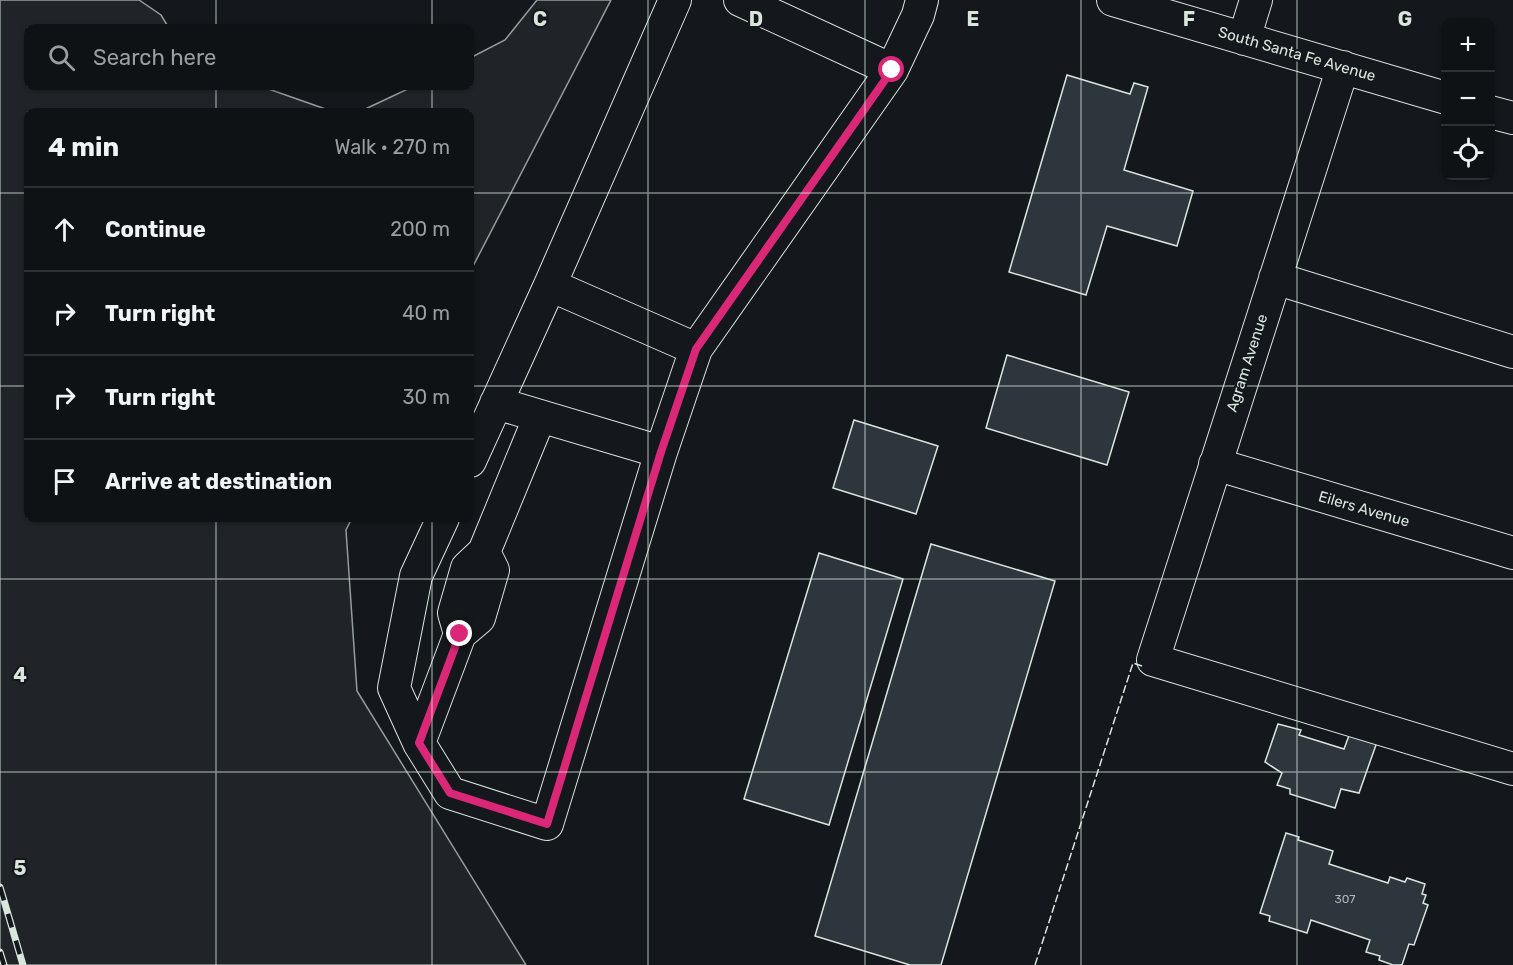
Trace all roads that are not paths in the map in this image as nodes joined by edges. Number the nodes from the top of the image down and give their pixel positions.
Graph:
1 (675, 0) edge
2 (740, 0) edge
3 (922, 0) edge
4 (1113, 0) edge
5 (1256, 0) edge
6 (1244, 39) junction
7 (1343, 67) junction
8 (892, 70) junction
9 (1441, 96) edge
10 (1495, 113) edge
11 (1513, 118) edge
12 (1275, 278) junction
13 (550, 285) junction
14 (696, 349) junction
15 (1513, 352) edge
16 (496, 403) junction
17 (540, 416) junction
18 (474, 452) edge
19 (661, 452) junction
20 (1215, 464) junction
21 (441, 522) edge
22 (1513, 553) edge
23 (419, 743) junction
24 (1513, 769) edge

1 - 13 street
2 - 8 street
3 - 8 street
4 - 6 street, South Santa Fe Avenue
5 - 6 street
6 - 7 street, South Santa Fe Avenue
7 - 9 street, South Santa Fe Avenue
7 - 12 street, Agram Avenue
8 - 14 street
10 - 11 street
12 - 15 street
12 - 20 street, Agram Avenue
13 - 14 street
13 - 16 street
14 - 19 street
16 - 17 street
16 - 18 street
17 - 19 street
17 - 23 street
19 - 23 street
20 - 22 street, Eilers Avenue
20 - 24 street, Agram Avenue
21 - 23 street

